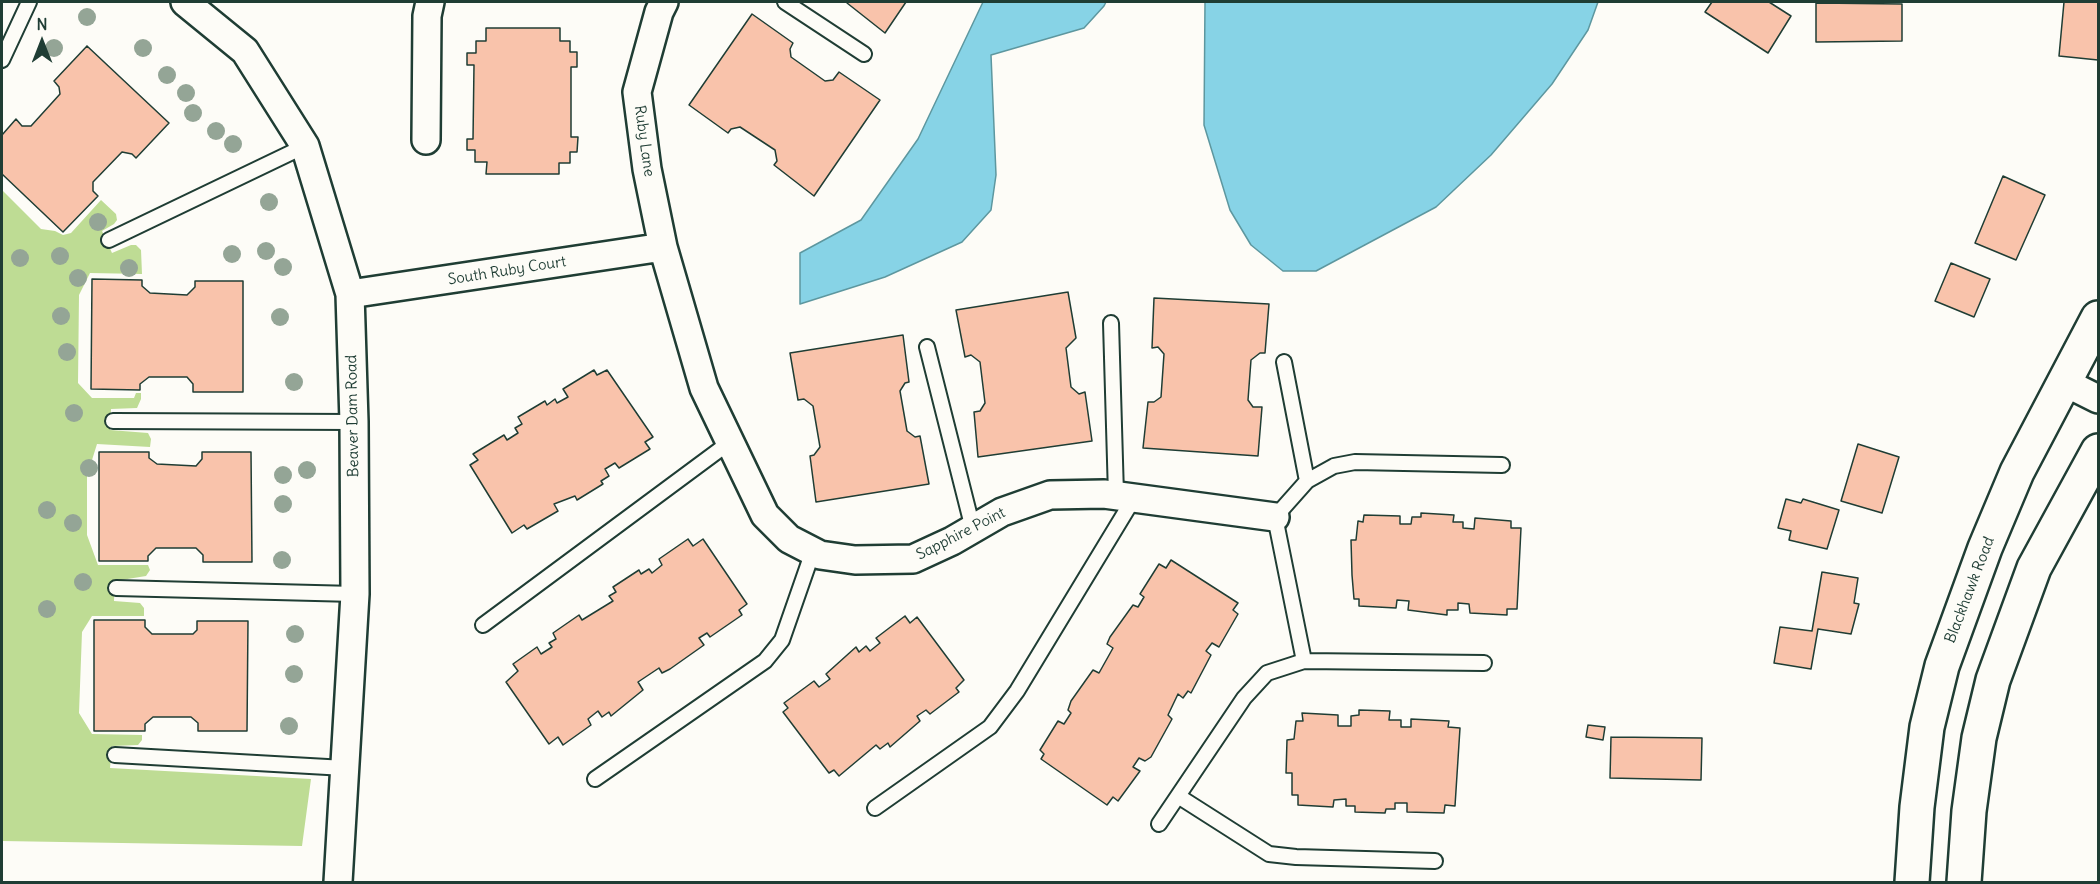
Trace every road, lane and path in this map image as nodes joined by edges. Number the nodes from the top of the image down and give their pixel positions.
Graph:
1 (29, 2) edge
2 (185, 2) edge
3 (430, 2) edge
4 (664, 2) edge
5 (785, 2) edge
6 (864, 54) dead end
7 (2, 60) edge
8 (426, 140) dead end
9 (305, 146) junction
10 (109, 240) dead end
11 (663, 247) junction
12 (350, 294) junction
13 (2098, 318) edge
14 (1111, 323) dead end
15 (927, 346) dead end
16 (1284, 362) dead end
17 (2064, 382) junction
18 (2098, 399) edge
19 (113, 421) dead end
20 (354, 422) junction
21 (730, 442) junction
22 (2098, 451) edge
23 (1502, 465) dead end
24 (1306, 481) junction
25 (1125, 496) junction
26 (1275, 517) junction
27 (973, 529) junction
28 (813, 551) junction
29 (116, 588) dead end
30 (355, 594) junction
31 (483, 625) dead end
32 (1304, 660) junction
33 (1484, 663) dead end
34 (115, 754) dead end
35 (345, 768) junction
36 (595, 779) dead end
37 (1178, 796) junction
38 (875, 808) dead end
39 (1159, 824) dead end
40 (1435, 861) dead end
41 (338, 882) edge
42 (1912, 882) edge
43 (1964, 882) edge

1 - 7 lane
2 - 9 street, Beaver Dam Road
3 - 8 street
4 - 11 street, Ruby Lane
5 - 6 lane
9 - 10 lane
9 - 12 street, Beaver Dam Road
11 - 12 street, South Ruby Court
11 - 21 street, Sapphire Point
12 - 20 street, Beaver Dam Road
13 - 17 street, Blackhawk Road
14 - 25 lane
15 - 27 lane
16 - 24 lane
17 - 18 street
17 - 42 street, Blackhawk Road
19 - 20 lane
20 - 30 street, Beaver Dam Road
21 - 28 street, Sapphire Point
21 - 31 lane
22 - 43 street
23 - 24 lane
24 - 26 lane
25 - 26 street, Sapphire Point
25 - 27 street, Sapphire Point
25 - 38 lane
26 - 32 lane
27 - 28 street, Sapphire Point
28 - 36 lane
29 - 30 lane
30 - 35 street, Beaver Dam Road
32 - 33 lane
32 - 37 lane
34 - 35 lane
35 - 41 street, Beaver Dam Road
37 - 39 lane
37 - 40 lane

